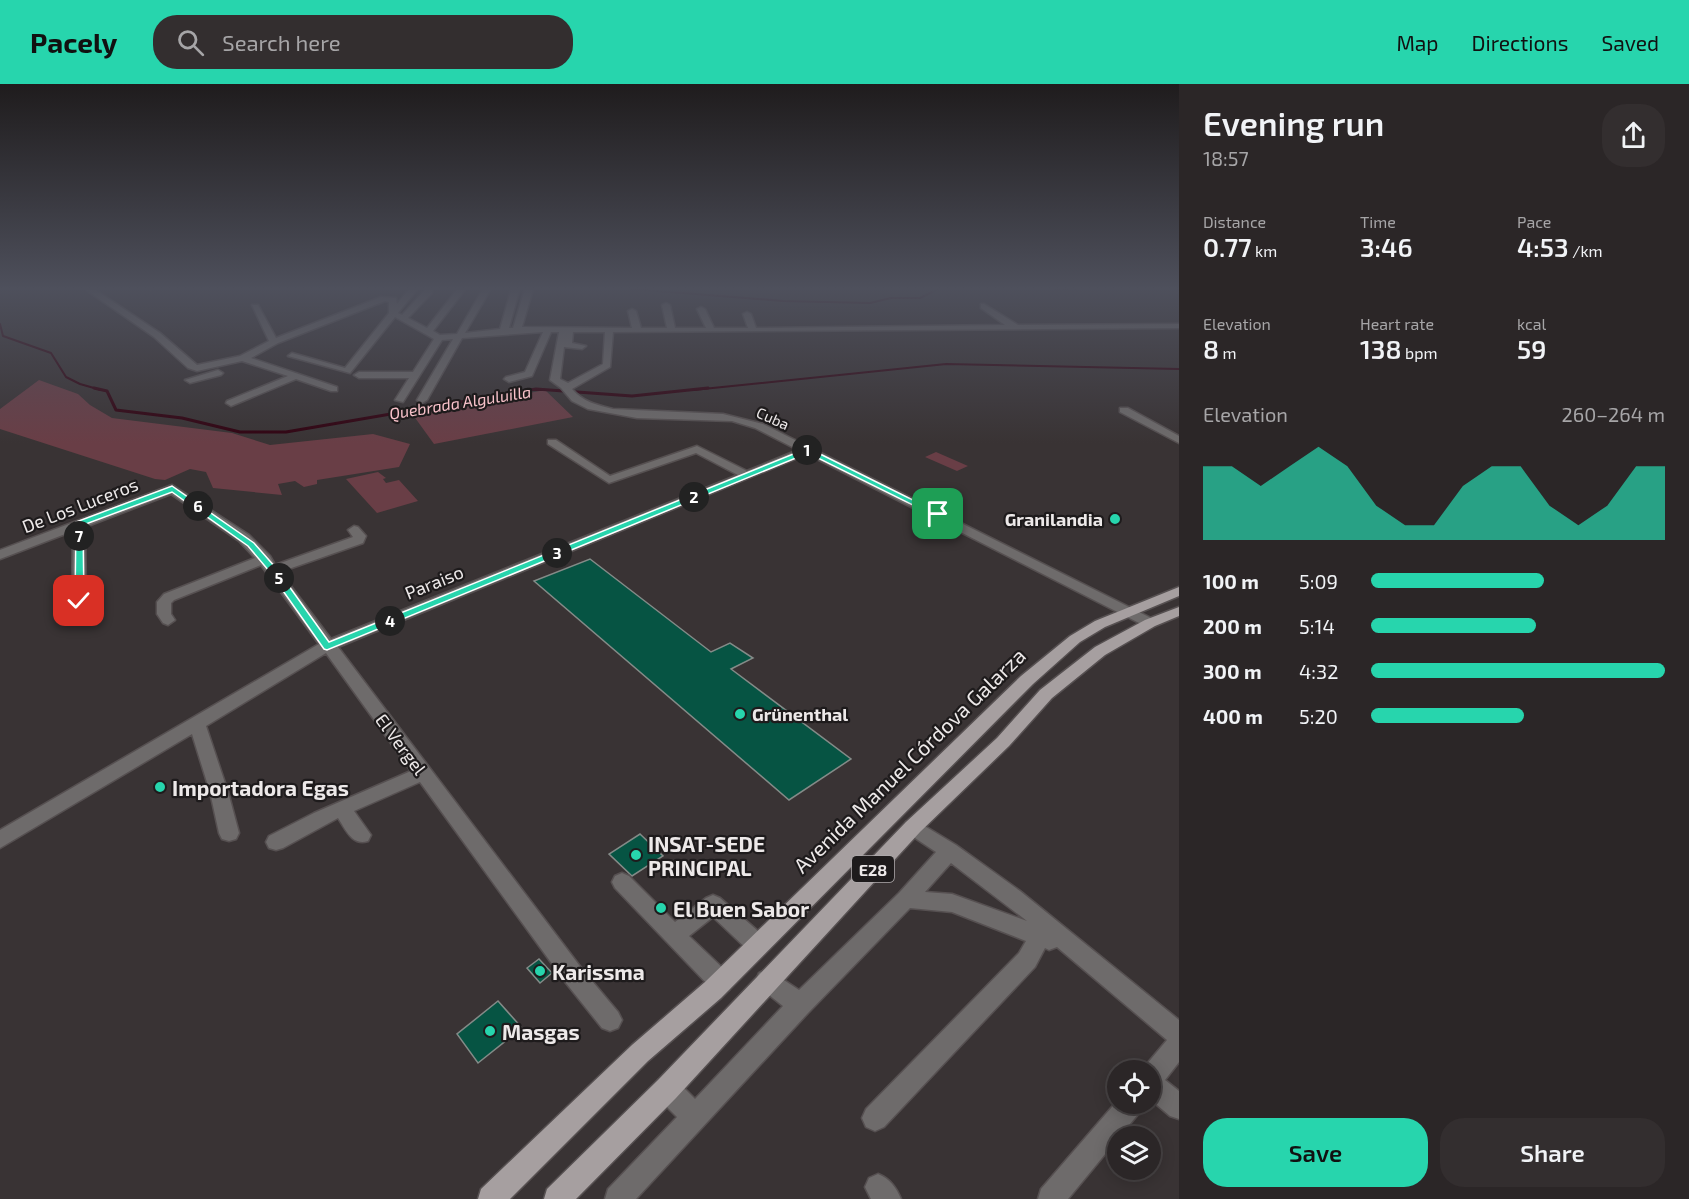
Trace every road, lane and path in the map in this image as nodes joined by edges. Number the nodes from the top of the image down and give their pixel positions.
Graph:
1 (161, 339) edge
2 (272, 339) edge
3 (373, 339) edge
4 (438, 339) edge
5 (457, 339) edge
6 (543, 339) edge
7 (564, 339) edge
8 (567, 339) edge
9 (609, 339) edge
10 (582, 346) dead end
11 (292, 356) dead end
12 (243, 358) junction
13 (255, 362) junction
14 (359, 375) dead end
15 (414, 375) junction
16 (294, 376) junction
17 (509, 379) dead end
18 (190, 380) dead end
19 (568, 386) junction
20 (334, 389) dead end
21 (400, 400) dead end
22 (422, 400) dead end
23 (231, 403) dead end
24 (1124, 410) dead end
25 (1179, 440) edge
26 (552, 442) dead end
27 (808, 450) junction
28 (747, 475) junction
29 (172, 489) joint
30 (79, 524) junction
31 (354, 530) dead end
32 (0, 555) edge
33 (269, 564) junction
34 (1178, 594) edge
35 (79, 601) dead end
36 (1128, 611) junction
37 (1179, 611) edge
38 (168, 620) dead end
39 (1150, 623) junction
40 (327, 646) junction
41 (197, 724) junction
42 (423, 774) junction
43 (342, 809) junction
44 (914, 827) junction
45 (229, 833) dead end
46 (361, 835) dead end
47 (0, 840) edge
48 (276, 842) dead end
49 (949, 851) junction
50 (622, 882) dead end
51 (906, 899) junction
52 (674, 936) junction
53 (1041, 936) junction
54 (758, 945) junction
55 (1074, 950) junction
56 (767, 980) junction
57 (721, 982) junction
58 (800, 1005) junction
59 (610, 1020) dead end
60 (1179, 1035) edge
61 (1179, 1043) edge
62 (1161, 1067) edge
63 (667, 1089) junction
64 (1161, 1091) edge
65 (1179, 1107) edge
66 (1122, 1114) edge
67 (694, 1116) junction
68 (875, 1118) dead end
69 (491, 1199) edge
70 (557, 1199) edge
71 (618, 1199) edge
72 (1051, 1199) edge

1 - 12 street
2 - 12 street
3 - 11 street
4 - 15 street
5 - 22 street
6 - 17 street
7 - 19 street
8 - 10 street
9 - 19 street
12 - 13 street
13 - 16 street
13 - 18 street
14 - 15 street
15 - 21 street
16 - 20 street
16 - 23 street
19 - 27 street, Cuba
24 - 25 street
26 - 28 street
27 - 28 street, Paraiso
27 - 36 street, Cuba
28 - 40 street, Paraiso
29 - 30 street, De Los Luceros
29 - 33 street, El Vergel
30 - 32 street, De Los Luceros
30 - 35 street
31 - 33 street
33 - 38 street
33 - 40 street, El Vergel
34 - 36 main road, Avenida Manuel Córdova Galarza / E28
36 - 39 street
36 - 54 main road, Avenida Manuel Córdova Galarza / E28
37 - 39 main road, E28
39 - 44 main road, E28
40 - 41 street, Paraiso
40 - 42 street, El Vergel
41 - 45 street
41 - 47 street, Paraiso
42 - 43 street
42 - 59 street, El Vergel
43 - 46 street
43 - 48 street
44 - 49 street
44 - 56 main road, E28
49 - 51 street
49 - 55 street
50 - 52 street
51 - 53 street
51 - 58 street
52 - 54 street
52 - 57 street
53 - 55 street
53 - 68 street
54 - 57 main road, Avenida Manuel Córdova Galarza / E28
55 - 60 street
56 - 58 street
56 - 63 main road, E28
57 - 69 main road, Avenida Manuel Córdova Galarza / E28
58 - 67 street
61 - 62 street
63 - 67 street
63 - 70 main road, E28
64 - 65 street
66 - 72 street
67 - 71 street

